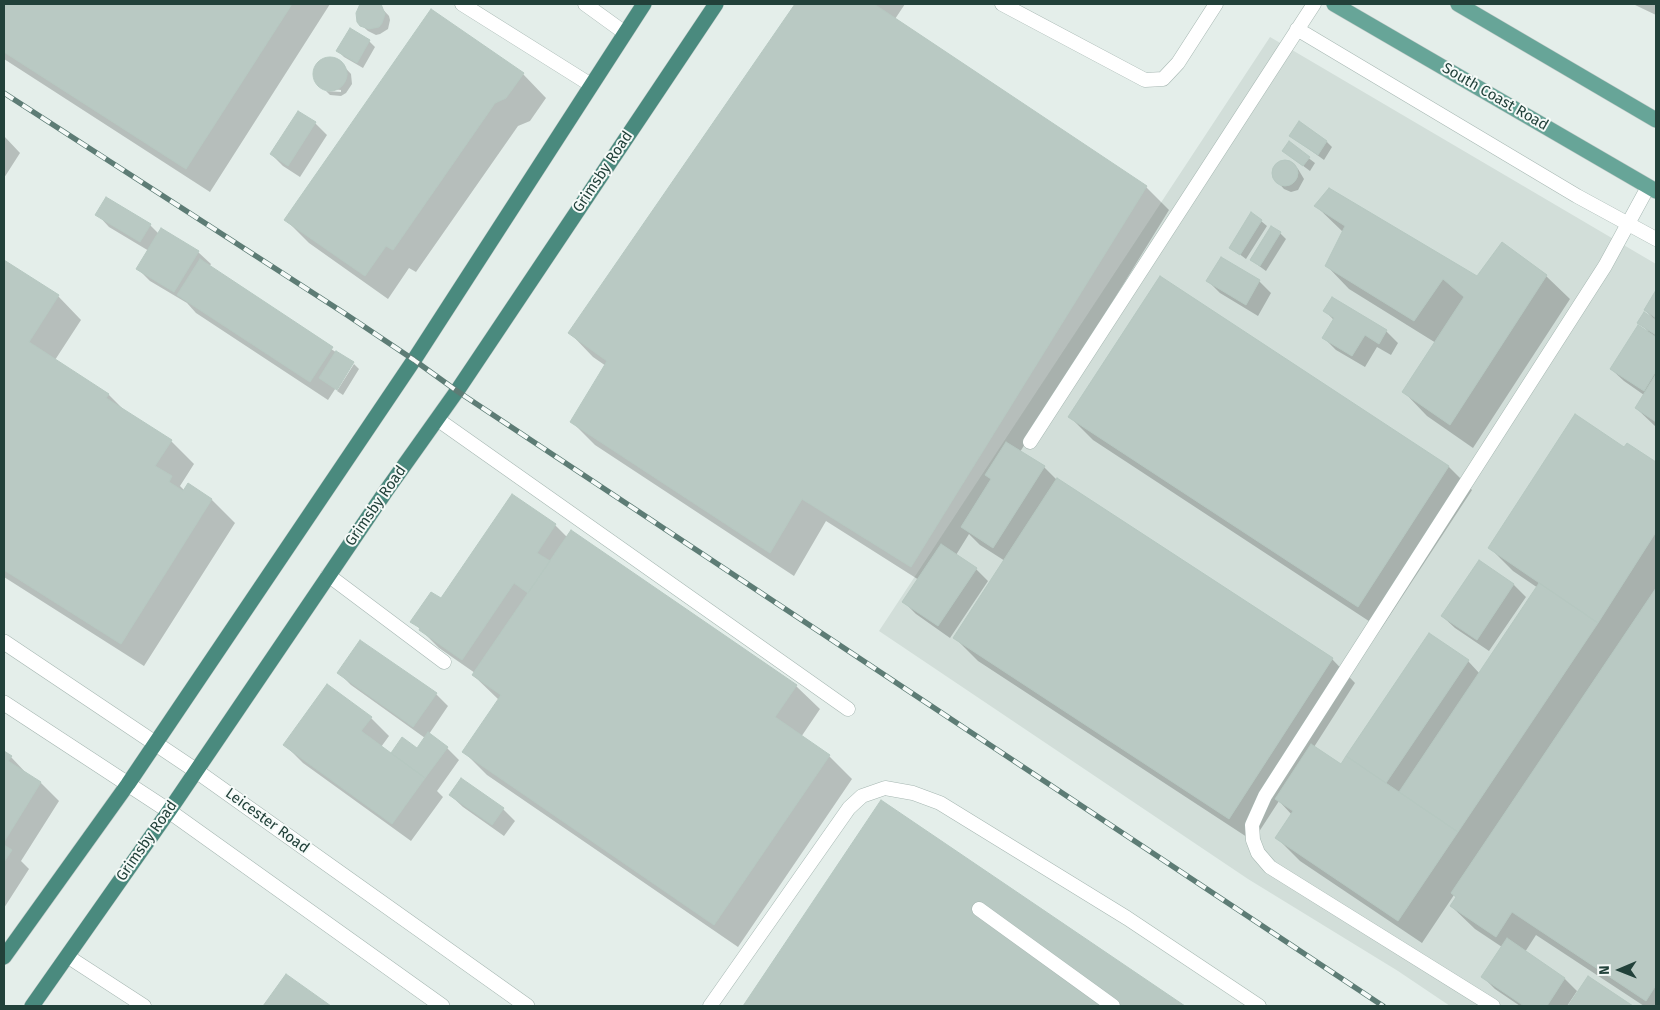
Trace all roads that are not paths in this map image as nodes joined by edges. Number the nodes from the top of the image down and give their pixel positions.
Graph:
1 (462, 4) edge
2 (585, 4) edge
3 (644, 4) edge
4 (716, 4) edge
5 (1002, 4) edge
6 (1216, 4) edge
7 (1314, 4) edge
8 (1334, 4) edge
9 (1458, 4) edge
10 (1297, 30) junction
11 (625, 33) junction
12 (591, 85) junction
13 (1656, 120) edge
14 (1652, 189) edge
15 (1629, 223) junction
16 (1656, 239) edge
17 (437, 419) junction
18 (1030, 442) dead end
19 (328, 576) junction
20 (4, 642) edge
21 (444, 662) dead end
22 (4, 703) edge
23 (848, 709) dead end
24 (155, 744) junction
25 (196, 770) junction
26 (128, 784) junction
27 (169, 810) junction
28 (979, 909) dead end
29 (67, 956) junction
30 (4, 957) edge
31 (125, 1001) edge
32 (32, 1006) edge
33 (144, 1006) edge
34 (442, 1006) edge
35 (527, 1006) edge
36 (710, 1006) edge
37 (1113, 1006) edge
38 (1259, 1006) edge
39 (1494, 1006) edge

1 - 12 lane
2 - 11 lane
3 - 11 highway
4 - 17 highway, Grimsby Road
5 - 6 lane
7 - 10 lane
8 - 14 main road, South Coast Road
9 - 13 main road
10 - 15 lane
10 - 18 lane
11 - 12 highway
12 - 24 highway
14 - 15 lane
15 - 16 lane
15 - 39 lane
17 - 19 highway, Grimsby Road
17 - 23 lane
19 - 21 lane
19 - 25 highway, Grimsby Road
20 - 24 street, Leicester Road
22 - 26 street
24 - 25 street, Leicester Road
24 - 26 highway
25 - 27 highway, Grimsby Road
25 - 35 street, Leicester Road
26 - 27 street
26 - 30 highway
27 - 29 highway, Grimsby Road
27 - 34 street
28 - 37 lane
29 - 31 lane
29 - 32 highway, Grimsby Road
31 - 33 lane
36 - 38 lane

